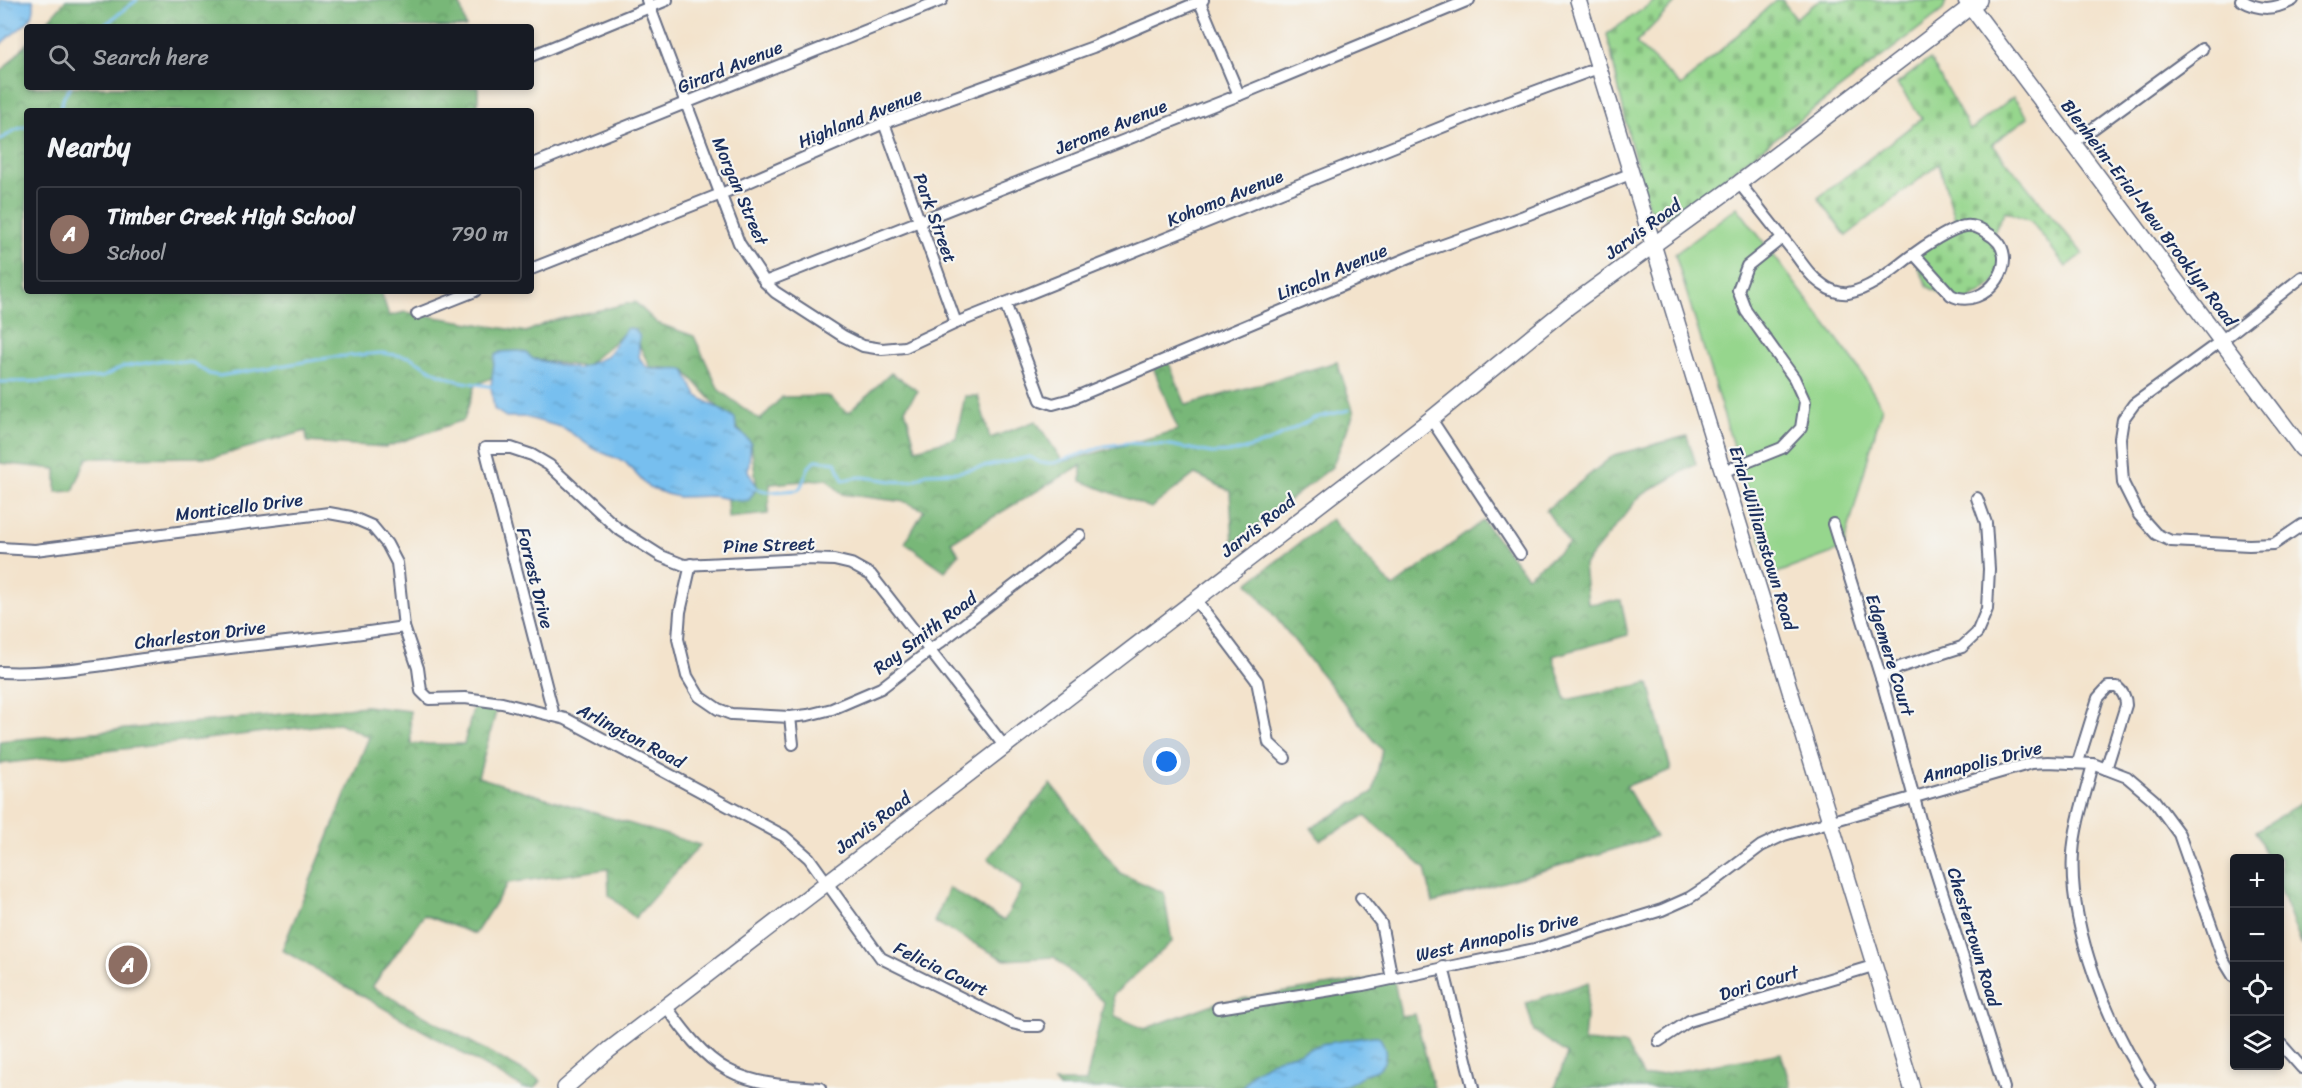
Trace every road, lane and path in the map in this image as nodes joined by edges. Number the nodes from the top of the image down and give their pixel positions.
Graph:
1 (667, 0) edge
2 (942, 0) edge
3 (1469, 0) edge
4 (1578, 0) edge
5 (2241, 0) edge
6 (2293, 0) edge
7 (1200, 1) edge
8 (1971, 2) edge
9 (648, 4) edge
10 (2202, 50) dead end
11 (534, 55) edge
12 (1598, 68) junction
13 (1239, 94) junction
14 (686, 103) junction
15 (884, 123) junction
16 (2072, 144) junction
17 (534, 164) edge
18 (1630, 174) junction
19 (1739, 183) junction
20 (721, 194) junction
21 (918, 221) junction
22 (1782, 238) junction
23 (1653, 247) junction
24 (1914, 254) junction
25 (534, 268) edge
26 (2302, 277) edge
27 (765, 282) junction
28 (467, 294) edge
29 (1005, 303) junction
30 (417, 314) dead end
31 (956, 322) junction
32 (2221, 341) junction
33 (863, 346) joint
34 (1431, 419) junction
35 (485, 448) joint
36 (2302, 449) edge
37 (1722, 472) junction
38 (1977, 498) dead end
39 (1833, 524) dead end
40 (2302, 525) edge
41 (1080, 535) dead end
42 (0, 548) edge
43 (1520, 554) dead end
44 (691, 564) junction
45 (1196, 600) junction
46 (404, 627) junction
47 (930, 652) junction
48 (0, 672) edge
49 (1881, 678) junction
50 (554, 716) junction
51 (790, 717) junction
52 (794, 744) dead end
53 (1005, 747) junction
54 (1285, 758) dead end
55 (2078, 762) junction
56 (2093, 764) junction
57 (2106, 769) junction
58 (1914, 796) junction
59 (1831, 821) junction
60 (826, 884) junction
61 (1361, 898) dead end
62 (1873, 966) junction
63 (1443, 968) junction
64 (2230, 970) edge
65 (1392, 979) junction
66 (666, 1006) junction
67 (1218, 1008) dead end
68 (1039, 1026) dead end
69 (1659, 1041) dead end
70 (2284, 1048) edge
71 (2302, 1068) edge
72 (565, 1088) edge
73 (820, 1088) edge
74 (1473, 1088) edge
75 (1912, 1088) edge
76 (2004, 1088) edge
77 (2150, 1088) edge

1 - 9 street
2 - 14 street, Girard Avenue
3 - 13 street, Jerome Avenue
4 - 12 street, Erial-Williamstown Road
5 - 6 street
7 - 13 street
7 - 15 street, Highland Avenue
8 - 16 street, Blenheim-Erial-New Brooklyn Road
8 - 19 street, Jarvis Road
9 - 11 street
9 - 14 street, Morgan Street
10 - 16 street
12 - 18 street, Erial-Williamstown Road
12 - 29 street, Kohomo Avenue
13 - 21 street, Jerome Avenue
14 - 17 street, Girard Avenue
14 - 20 street, Morgan Street
15 - 20 street, Highland Avenue
15 - 21 street, Park Street
16 - 32 street, Blenheim-Erial-New Brooklyn Road
18 - 23 street, Erial-Williamstown Road
18 - 29 street, Lincoln Avenue
19 - 22 street
19 - 23 street, Jarvis Road
20 - 25 street, Highland Avenue
20 - 27 street, Morgan Street
21 - 27 street, Jerome Avenue
21 - 31 street, Park Street
22 - 24 street
22 - 37 street
23 - 34 street, Jarvis Road
23 - 37 street, Erial-Williamstown Road
24 - 24 street
26 - 32 street
27 - 33 street, Morgan Street
28 - 30 street
29 - 31 street, Kohomo Avenue
31 - 33 street, Kohomo Avenue
32 - 36 street, Blenheim-Erial-New Brooklyn Road
32 - 40 street
34 - 43 street
34 - 45 street, Jarvis Road
35 - 44 street, Pine Street
35 - 50 street, Forrest Drive
37 - 59 street, Erial-Williamstown Road
38 - 49 street
39 - 49 street, Edgemere Court
41 - 47 street, Ray Smith Road
42 - 46 street, Monticello Drive
44 - 47 street, Pine Street
44 - 51 street, Ray Smith Road
45 - 53 street, Jarvis Road
45 - 54 street
46 - 48 street, Charleston Drive
46 - 50 street, Arlington Road
47 - 51 street, Ray Smith Road
47 - 53 street, Pine Street
49 - 58 street, Edgemere Court
50 - 60 street, Arlington Road
51 - 52 street
53 - 60 street, Jarvis Road
55 - 56 street, Annapolis Drive
55 - 57 street
55 - 58 street, Annapolis Drive
56 - 57 street, Annapolis Drive
56 - 77 street
57 - 64 street, Annapolis Drive
58 - 59 street, Annapolis Drive
58 - 76 street, Chestertown Road
59 - 62 street, Erial-Williamstown Road
59 - 63 street, West Annapolis Drive
60 - 66 street, Jarvis Road
60 - 68 street, Felicia Court
61 - 65 street
62 - 69 street, Dori Court
62 - 75 street, Erial-Williamstown Road
63 - 65 street, West Annapolis Drive
63 - 74 street
65 - 67 street, West Annapolis Drive
66 - 72 street, Jarvis Road
66 - 73 street
70 - 71 street

